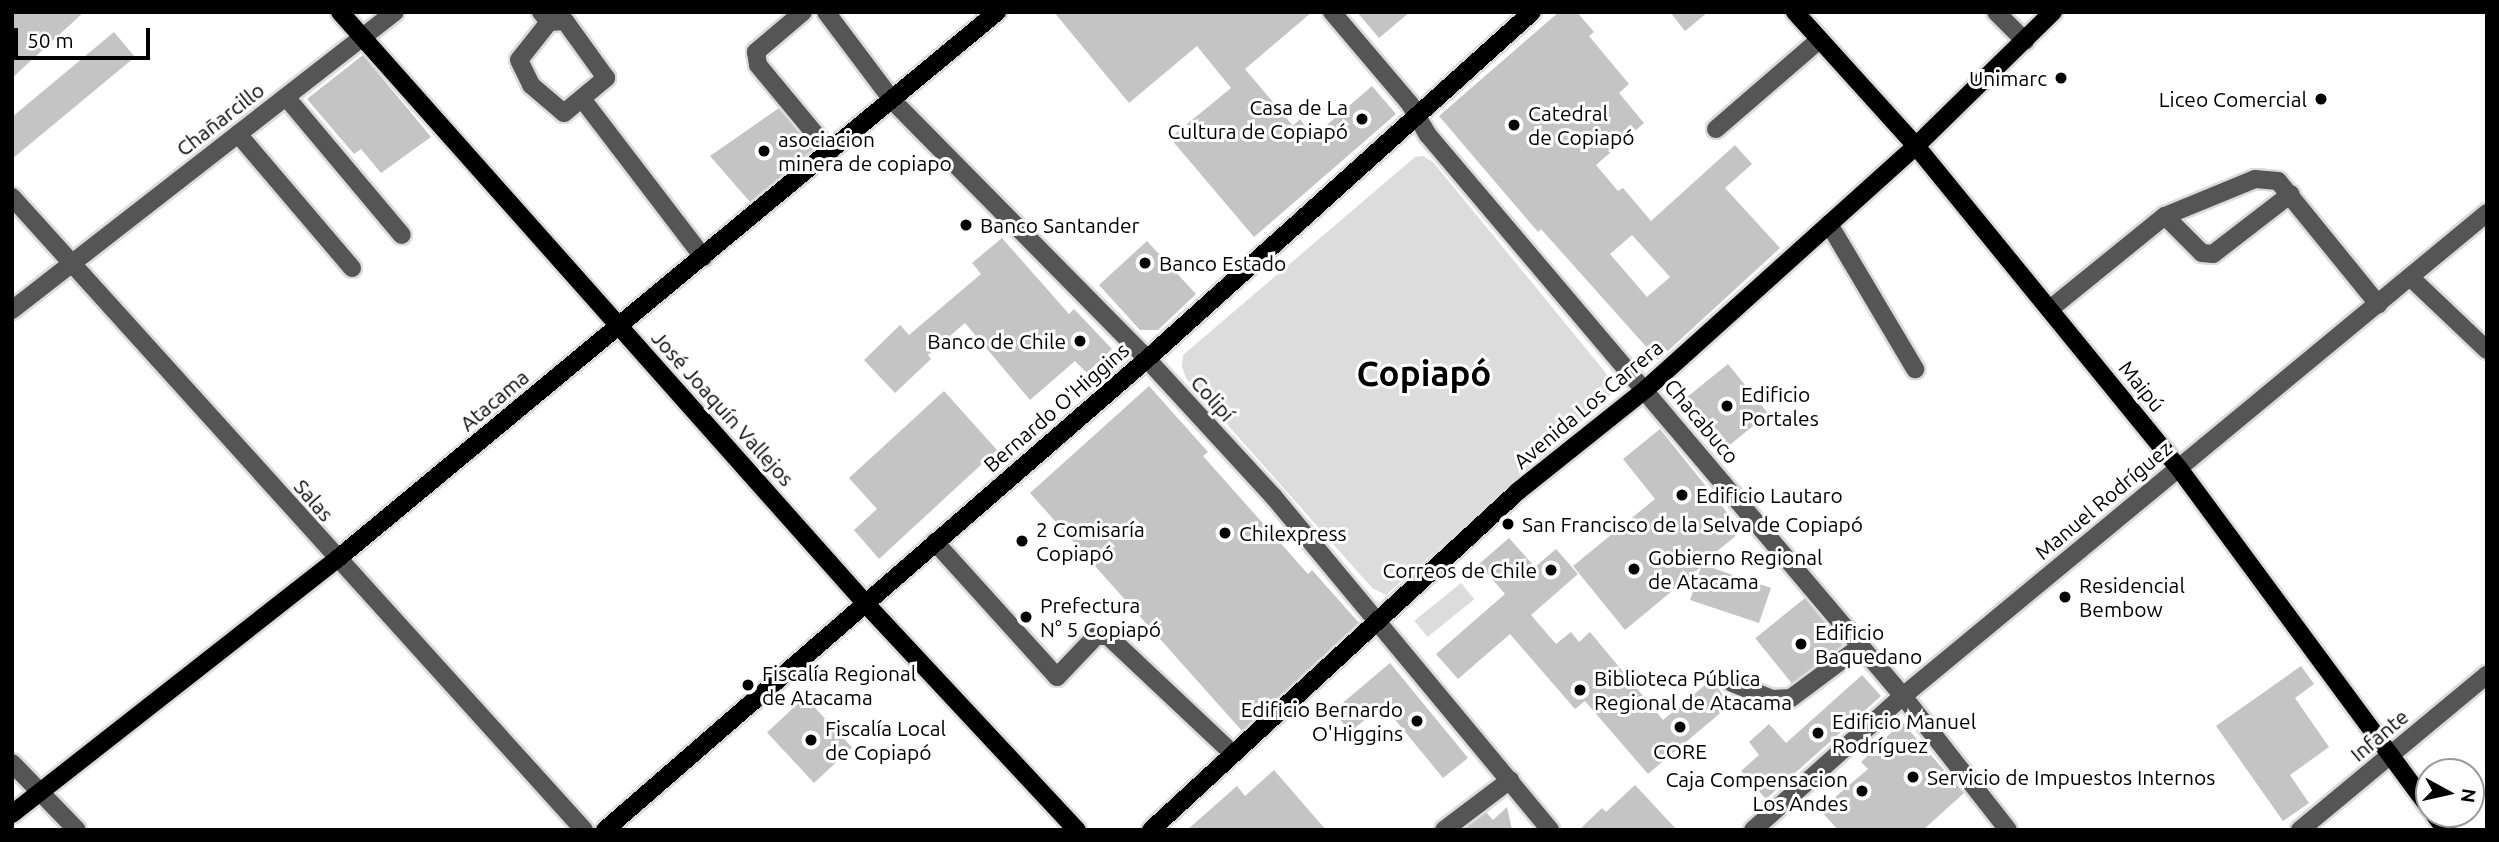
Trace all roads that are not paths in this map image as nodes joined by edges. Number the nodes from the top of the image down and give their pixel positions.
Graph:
1 (340, 12) edge
2 (395, 12) edge
3 (803, 12) edge
4 (826, 12) edge
5 (997, 12) edge
6 (1332, 12) edge
7 (1532, 12) edge
8 (1795, 12) edge
9 (1996, 12) edge
10 (2053, 12) edge
11 (545, 17) edge
12 (362, 38) junction
13 (1819, 40) junction
14 (2025, 41) junction
15 (286, 97) junction
16 (583, 100) junction
17 (892, 100) junction
18 (1417, 116) junction
19 (1716, 129) dead end
20 (238, 134) junction
21 (1916, 146) junction
22 (830, 152) junction
23 (2291, 194) junction
24 (12, 197) edge
25 (2487, 213) edge
26 (2165, 216) junction
27 (1829, 224) junction
28 (402, 235) dead end
29 (702, 257) junction
30 (74, 262) junction
31 (352, 268) dead end
32 (2410, 277) junction
33 (2378, 304) junction
34 (2050, 309) junction
35 (12, 310) edge
36 (12, 319) edge
37 (619, 326) junction
38 (2487, 350) edge
39 (1147, 359) junction
40 (1915, 369) dead end
41 (1646, 389) junction
42 (2178, 467) junction
43 (935, 542) junction
44 (336, 560) junction
45 (864, 603) junction
46 (1378, 617) junction
47 (1861, 646) junction
48 (2487, 675) edge
49 (1732, 683) dead end
50 (1903, 696) junction
51 (1232, 753) junction
52 (2391, 755) junction
53 (12, 763) edge
54 (1510, 780) junction
55 (2415, 788) edge
56 (39, 791) junction
57 (12, 814) edge
58 (77, 830) edge
59 (584, 830) edge
60 (605, 830) edge
61 (1077, 830) edge
62 (1152, 830) edge
63 (1444, 830) edge
64 (1550, 830) edge
65 (1753, 830) edge
66 (2008, 830) edge
67 (2300, 830) edge

1 - 12 main road, José Joaquín Vallejos
2 - 12 street, Chañarcillo
3 - 22 street
4 - 17 street, Colipí
5 - 17 main road, Atacama
6 - 18 street, Chacabuco
7 - 18 main road, Bernardo O'Higgins
8 - 13 main road, Maipú
9 - 14 street
10 - 14 main road, Avenida Los Carrera
11 - 16 street
11 - 16 street
12 - 15 street, Chañarcillo
12 - 37 main road, José Joaquín Vallejos
13 - 19 street
13 - 21 main road, Maipú
14 - 21 main road, Avenida Los Carrera
15 - 20 street, Chañarcillo
15 - 28 street
16 - 29 street
17 - 22 main road, Atacama
17 - 39 street, Colipí
18 - 39 main road, Bernardo O'Higgins
18 - 41 street, Chacabuco
20 - 30 street, Chañarcillo
20 - 31 street
21 - 27 main road, Avenida Los Carrera
21 - 34 main road, Maipú
22 - 29 main road, Atacama
23 - 26 street
23 - 26 street
23 - 33 street
24 - 30 street, Salas
25 - 32 street, Manuel Rodríguez
26 - 34 street
27 - 40 street
27 - 41 main road, Avenida Los Carrera
29 - 37 main road, Atacama
30 - 35 street, Chañarcillo
30 - 36 street, Chañarcillo
30 - 44 street, Salas
32 - 33 street, Manuel Rodríguez
32 - 38 street
33 - 42 street, Manuel Rodríguez
34 - 42 main road, Maipú
37 - 44 main road, Atacama
37 - 45 main road, José Joaquín Vallejos
39 - 43 main road, Bernardo O'Higgins
39 - 46 street, Colipí
41 - 46 main road, Avenida Los Carrera
41 - 47 street, Chacabuco
42 - 50 street, Manuel Rodríguez
42 - 52 main road, Maipú
43 - 45 main road, Bernardo O'Higgins
43 - 51 street
44 - 56 main road, Atacama
44 - 59 street, Salas
45 - 60 main road, Bernardo O'Higgins
45 - 61 main road, José Joaquín Vallejos
46 - 51 main road, Avenida Los Carrera
46 - 54 street, Colipí
47 - 49 street
47 - 50 street, Chacabuco
48 - 52 street, Infante
50 - 65 street, Manuel Rodríguez
50 - 66 street, Chacabuco
51 - 62 main road, Avenida Los Carrera
52 - 55 main road, Maipú
52 - 67 street, Infante
53 - 56 street
54 - 63 street
54 - 64 street, Colipí
56 - 57 main road, Atacama
56 - 58 street

